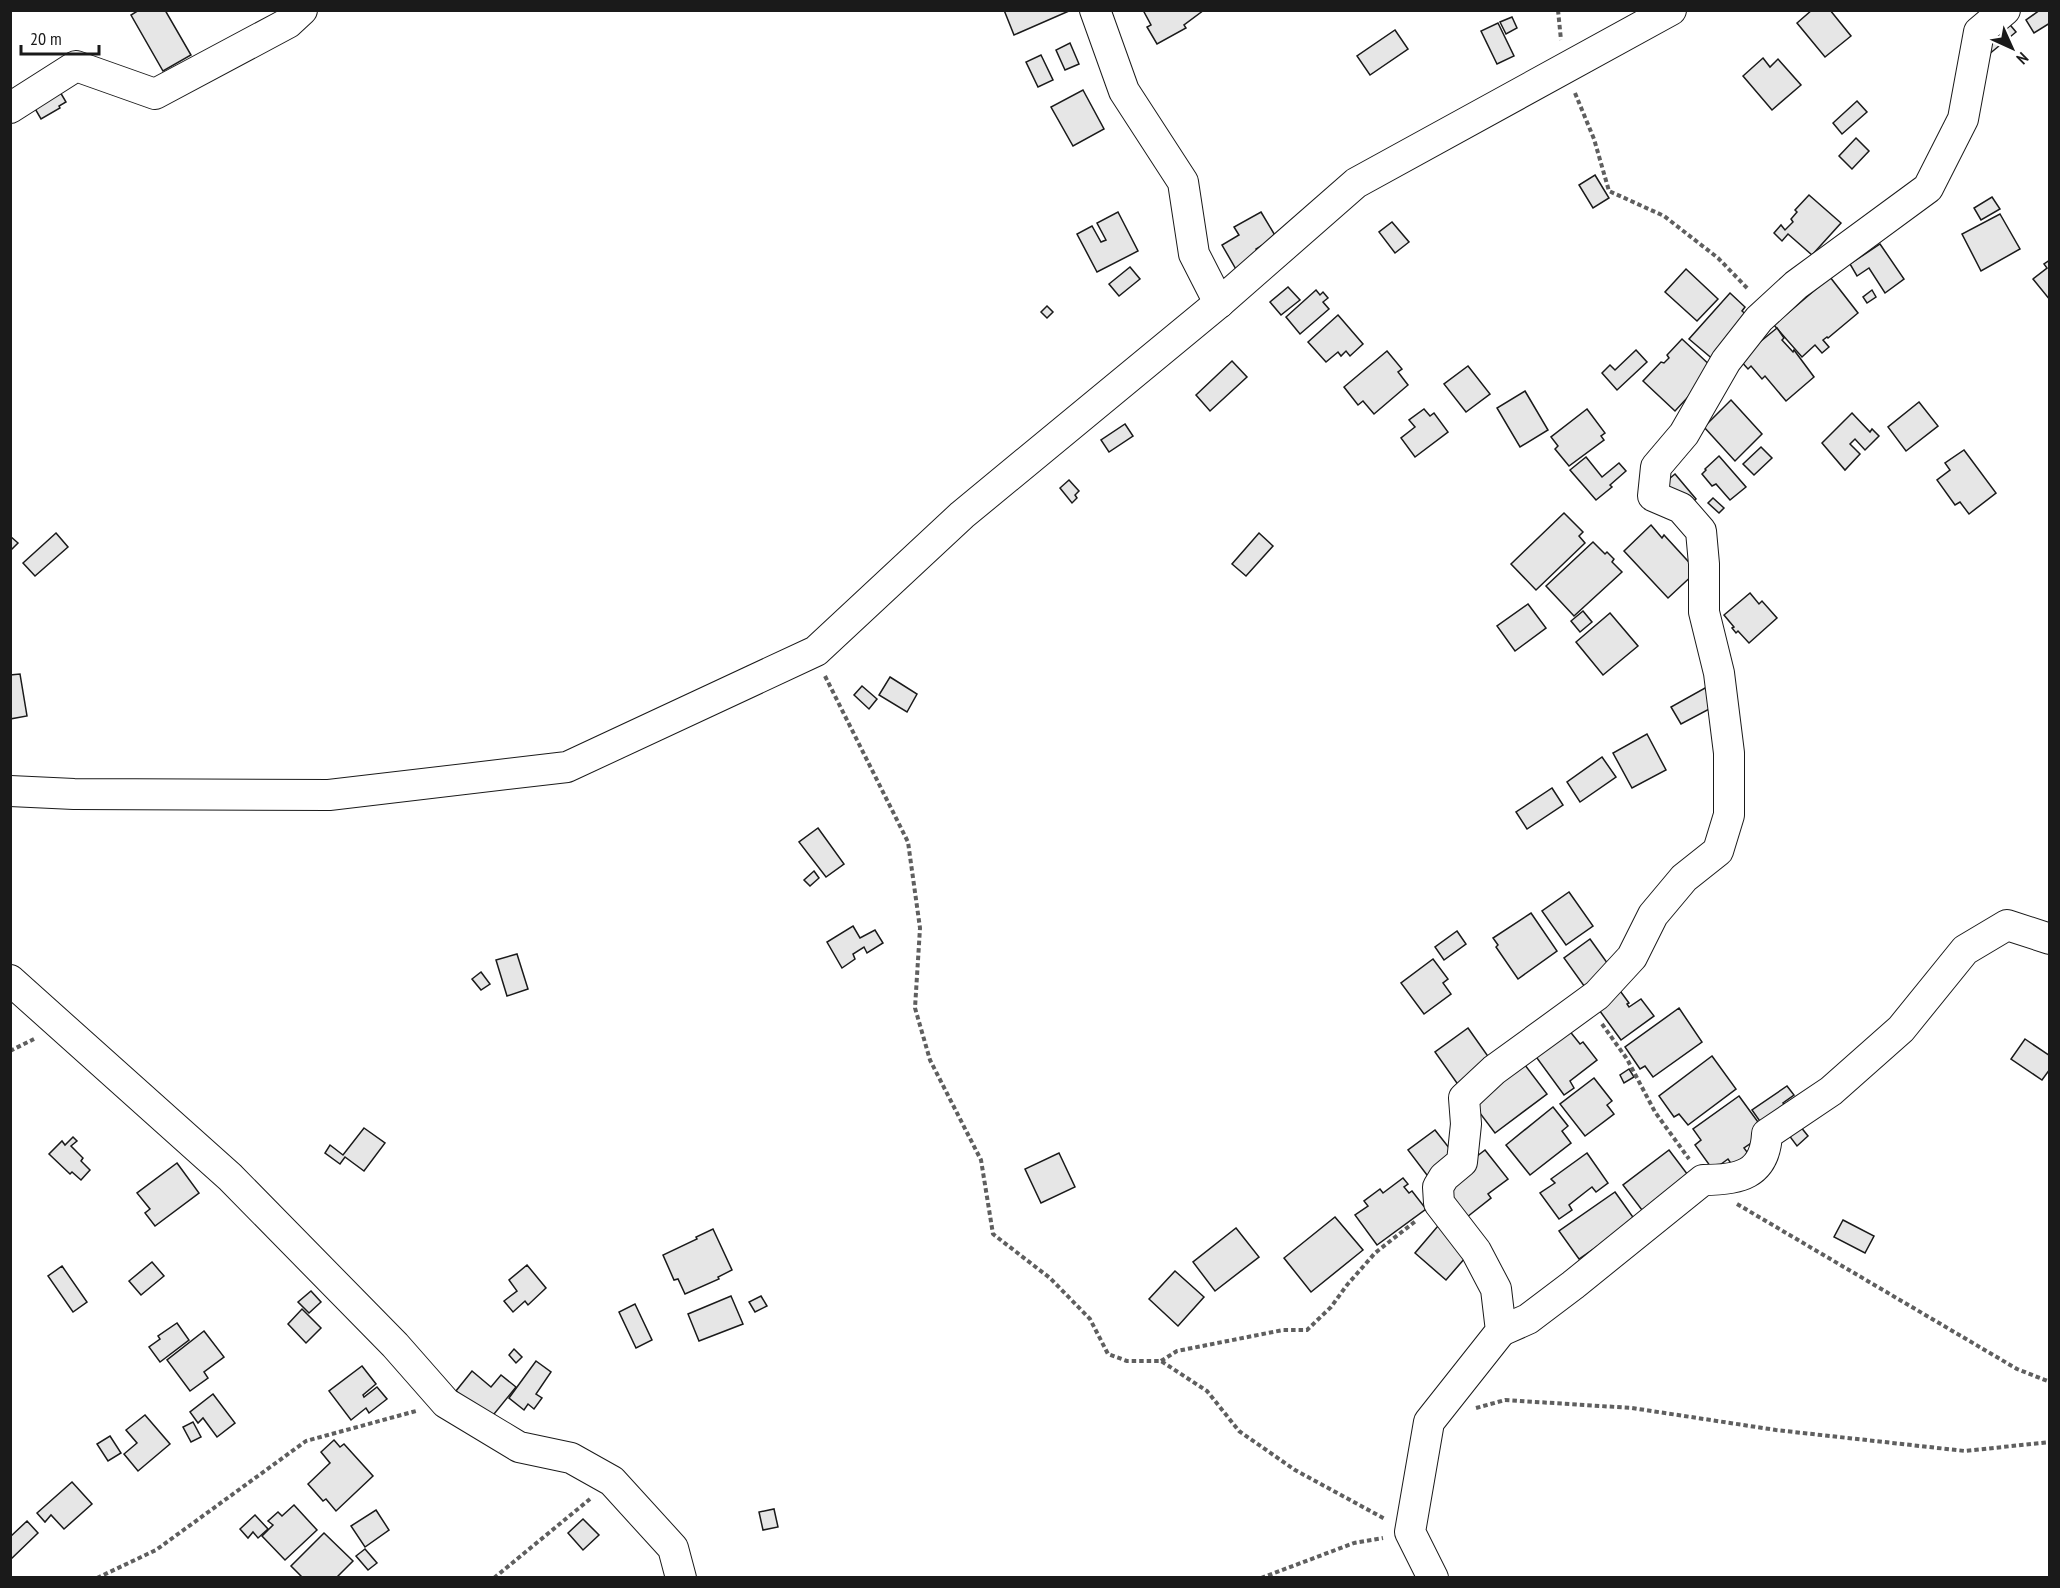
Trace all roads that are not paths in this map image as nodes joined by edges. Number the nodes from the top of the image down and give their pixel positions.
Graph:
1 (302, 10) edge
2 (1095, 10) edge
3 (1671, 10) edge
4 (2005, 10) edge
5 (10, 108) edge
6 (1219, 303) junction
7 (10, 791) edge
8 (2049, 939) edge
9 (10, 980) edge
10 (1501, 1331) junction
11 (681, 1578) edge
12 (1433, 1578) edge

1 - 5 street
2 - 6 street
3 - 6 street
4 - 10 street
6 - 7 street
8 - 10 street
9 - 11 street
10 - 12 street

